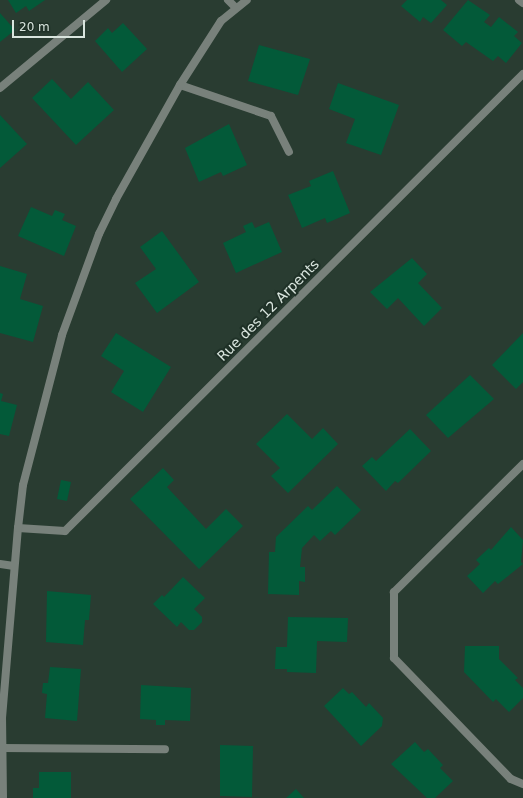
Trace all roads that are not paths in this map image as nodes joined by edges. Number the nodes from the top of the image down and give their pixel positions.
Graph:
1 (106, 0) edge
2 (228, 0) edge
3 (246, 0) edge
4 (519, 0) edge
5 (523, 3) edge
6 (236, 8) junction
7 (523, 74) edge
8 (180, 84) junction
9 (0, 88) edge
10 (289, 152) dead end
11 (523, 464) edge
12 (18, 528) junction
13 (0, 564) edge
14 (14, 566) junction
15 (2, 748) junction
16 (165, 749) dead end
17 (523, 784) edge
18 (3, 798) edge

1 - 9 street
2 - 6 street
3 - 6 street
4 - 5 street
6 - 8 street
7 - 12 street, Rue des 12 Arpents
8 - 10 street
8 - 12 street
11 - 17 street
12 - 14 street
13 - 14 street
14 - 15 street
15 - 16 street
15 - 18 street

